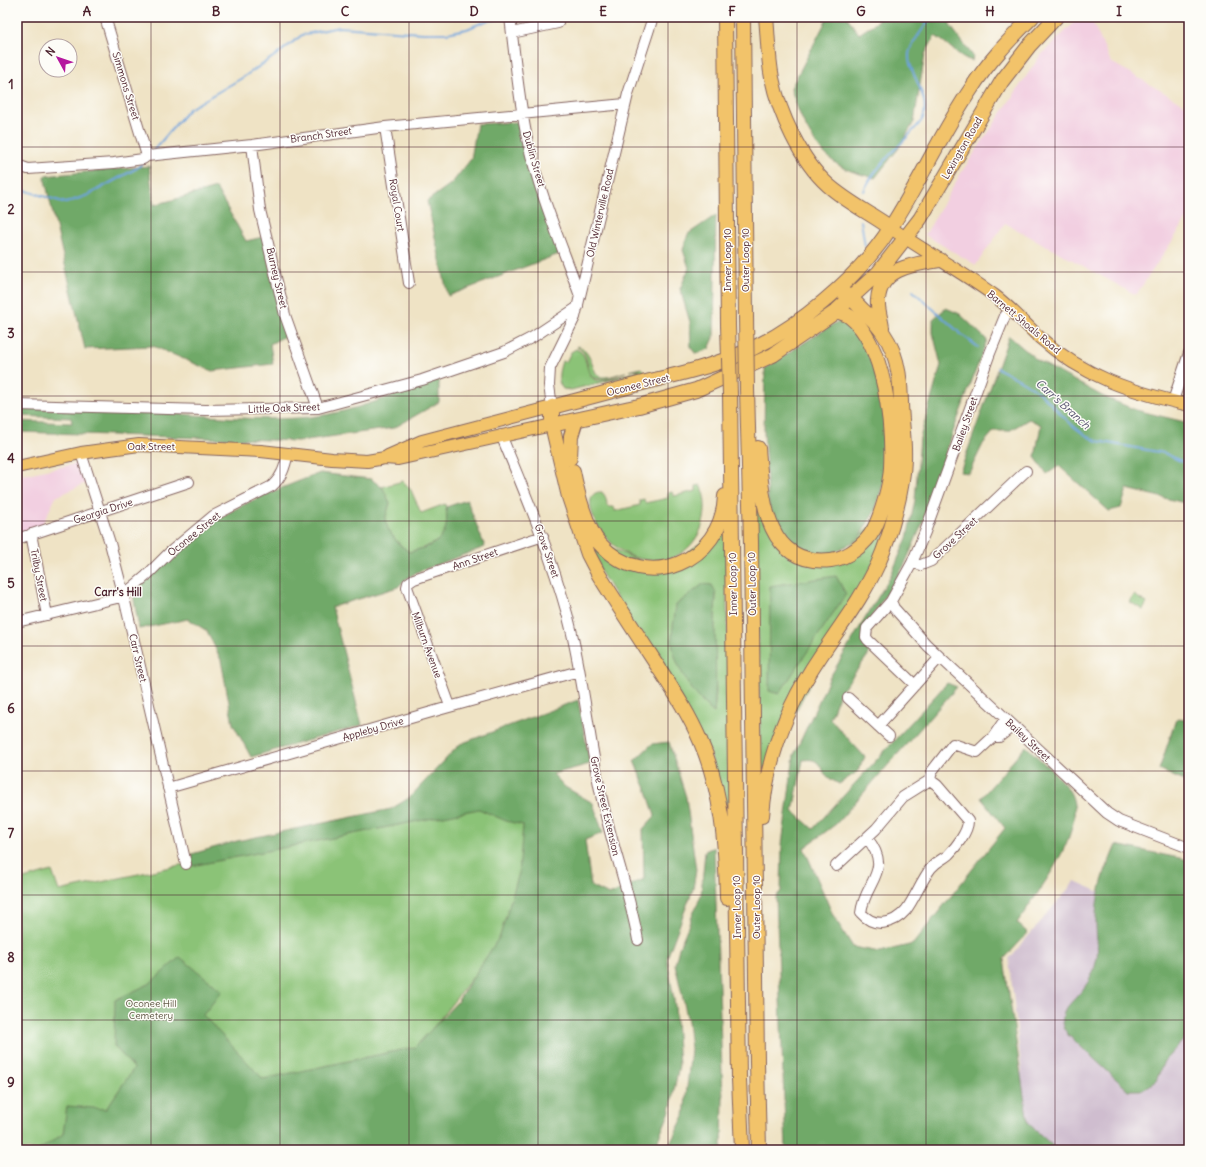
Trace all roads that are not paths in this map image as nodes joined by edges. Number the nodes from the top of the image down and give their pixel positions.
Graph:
1 (104, 17) edge
2 (510, 17) edge
3 (653, 17) edge
4 (725, 17) edge
5 (743, 17) edge
6 (766, 17) edge
7 (1032, 17) edge
8 (1056, 17) edge
9 (558, 23) dead end
10 (512, 33) junction
11 (625, 104) junction
12 (522, 113) junction
13 (385, 127) junction
14 (252, 145) junction
15 (147, 156) junction
16 (18, 166) edge
17 (891, 228) junction
18 (905, 238) junction
19 (936, 257) junction
20 (874, 276) junction
21 (409, 283) dead end
22 (836, 289) junction
23 (580, 296) junction
24 (852, 298) junction
25 (578, 307) junction
26 (1011, 308) junction
27 (837, 311) junction
28 (873, 319) junction
29 (883, 330) junction
30 (1189, 353) edge
31 (747, 389) junction
32 (1173, 401) junction
33 (17, 405) edge
34 (1189, 405) edge
35 (552, 407) junction
36 (318, 408) junction
37 (576, 420) junction
38 (557, 424) junction
39 (501, 435) junction
40 (81, 453) junction
41 (288, 453) junction
42 (385, 458) junction
43 (570, 458) junction
44 (731, 460) junction
45 (17, 467) edge
46 (1026, 471) dead end
47 (189, 482) dead end
48 (100, 512) junction
49 (31, 534) junction
50 (543, 536) junction
51 (17, 539) edge
52 (912, 563) junction
53 (408, 583) joint
54 (124, 594) junction
55 (890, 601) junction
56 (47, 615) junction
57 (17, 622) edge
58 (940, 657) junction
59 (579, 671) junction
60 (915, 685) junction
61 (848, 698) dead end
62 (450, 706) junction
63 (1009, 722) junction
64 (878, 726) junction
65 (889, 736) dead end
66 (930, 780) junction
67 (168, 788) junction
68 (868, 838) junction
69 (1189, 848) edge
70 (755, 862) junction
71 (186, 864) dead end
72 (836, 866) dead end
73 (638, 940) dead end
74 (738, 1018) junction
75 (742, 1150) edge
76 (759, 1150) edge

1 - 15 street, Simmons Street
2 - 10 street, Dublin Street
3 - 11 street, Old Winterville Road
4 - 44 highway, Inner Loop 10, bridge
5 - 31 highway, Outer Loop 10, bridge
6 - 17 highway
7 - 17 highway
8 - 18 highway, Lexington Road
9 - 10 street
10 - 12 street, Dublin Street
11 - 12 street, Branch Street
11 - 23 street, Old Winterville Road
12 - 13 street, Branch Street
12 - 23 street, Dublin Street
13 - 14 street, Branch Street
13 - 21 street, Royal Court
14 - 15 street, Branch Street
14 - 36 street, Burney Street
15 - 16 street, Branch Street
17 - 18 main road, Barnett Shoals Road
17 - 22 highway, Oconee Street
18 - 19 main road, Barnett Shoals Road
18 - 20 highway, Lexington Road
19 - 20 highway
19 - 26 main road, Barnett Shoals Road
19 - 29 highway
20 - 24 highway, Oconee Street
20 - 28 highway
22 - 24 highway
22 - 35 highway, Oconee Street
23 - 25 street, Old Winterville Road
24 - 27 highway, Oconee Street
24 - 28 highway
25 - 35 street, Old Winterville Road
25 - 36 street, Little Oak Street
26 - 32 main road, Barnett Shoals Road
26 - 52 street, Bailey Street
27 - 31 highway
27 - 37 highway, Oconee Street
28 - 29 highway
29 - 70 highway
30 - 32 street
31 - 70 highway, Outer Loop 10
32 - 34 main road, Barnett Shoals Road
33 - 36 street, Little Oak Street
35 - 38 highway
35 - 42 main road, Oconee Street
37 - 38 highway, Oconee Street
37 - 43 highway
38 - 39 main road, Oconee Street
38 - 43 highway
38 - 74 highway
39 - 42 main road, Oconee Street
39 - 50 street, Grove Street
40 - 41 main road, Oak Street
40 - 45 main road, Oak Street
40 - 48 street, Carr Street
41 - 42 main road, Oconee Street
41 - 54 street, Oconee Street
43 - 44 highway
44 - 74 highway, Inner Loop 10
46 - 52 street, Grove Street
47 - 48 street, Georgia Drive
48 - 49 street, Georgia Drive
48 - 54 street, Carr Street
49 - 51 street, Georgia Drive
49 - 56 street, Trilby Street
50 - 53 street, Ann Street
50 - 59 street, Grove Street
52 - 55 street
53 - 62 street, Milburn Avenue
54 - 56 street, Oconee Street
54 - 67 street, Carr Street
55 - 58 street, Bailey Street
55 - 60 street
56 - 57 street, Oconee Street
58 - 60 street
58 - 63 street, Bailey Street
59 - 62 street, Appleby Drive
59 - 73 street, Grove Street Extension
60 - 64 street
61 - 64 street
62 - 67 street, Appleby Drive
63 - 66 street
63 - 69 street, Bailey Street
64 - 65 street
66 - 68 street
66 - 68 street
67 - 71 street, Carr Street
68 - 72 street
70 - 76 highway, Outer Loop 10
74 - 75 highway, Inner Loop 10

